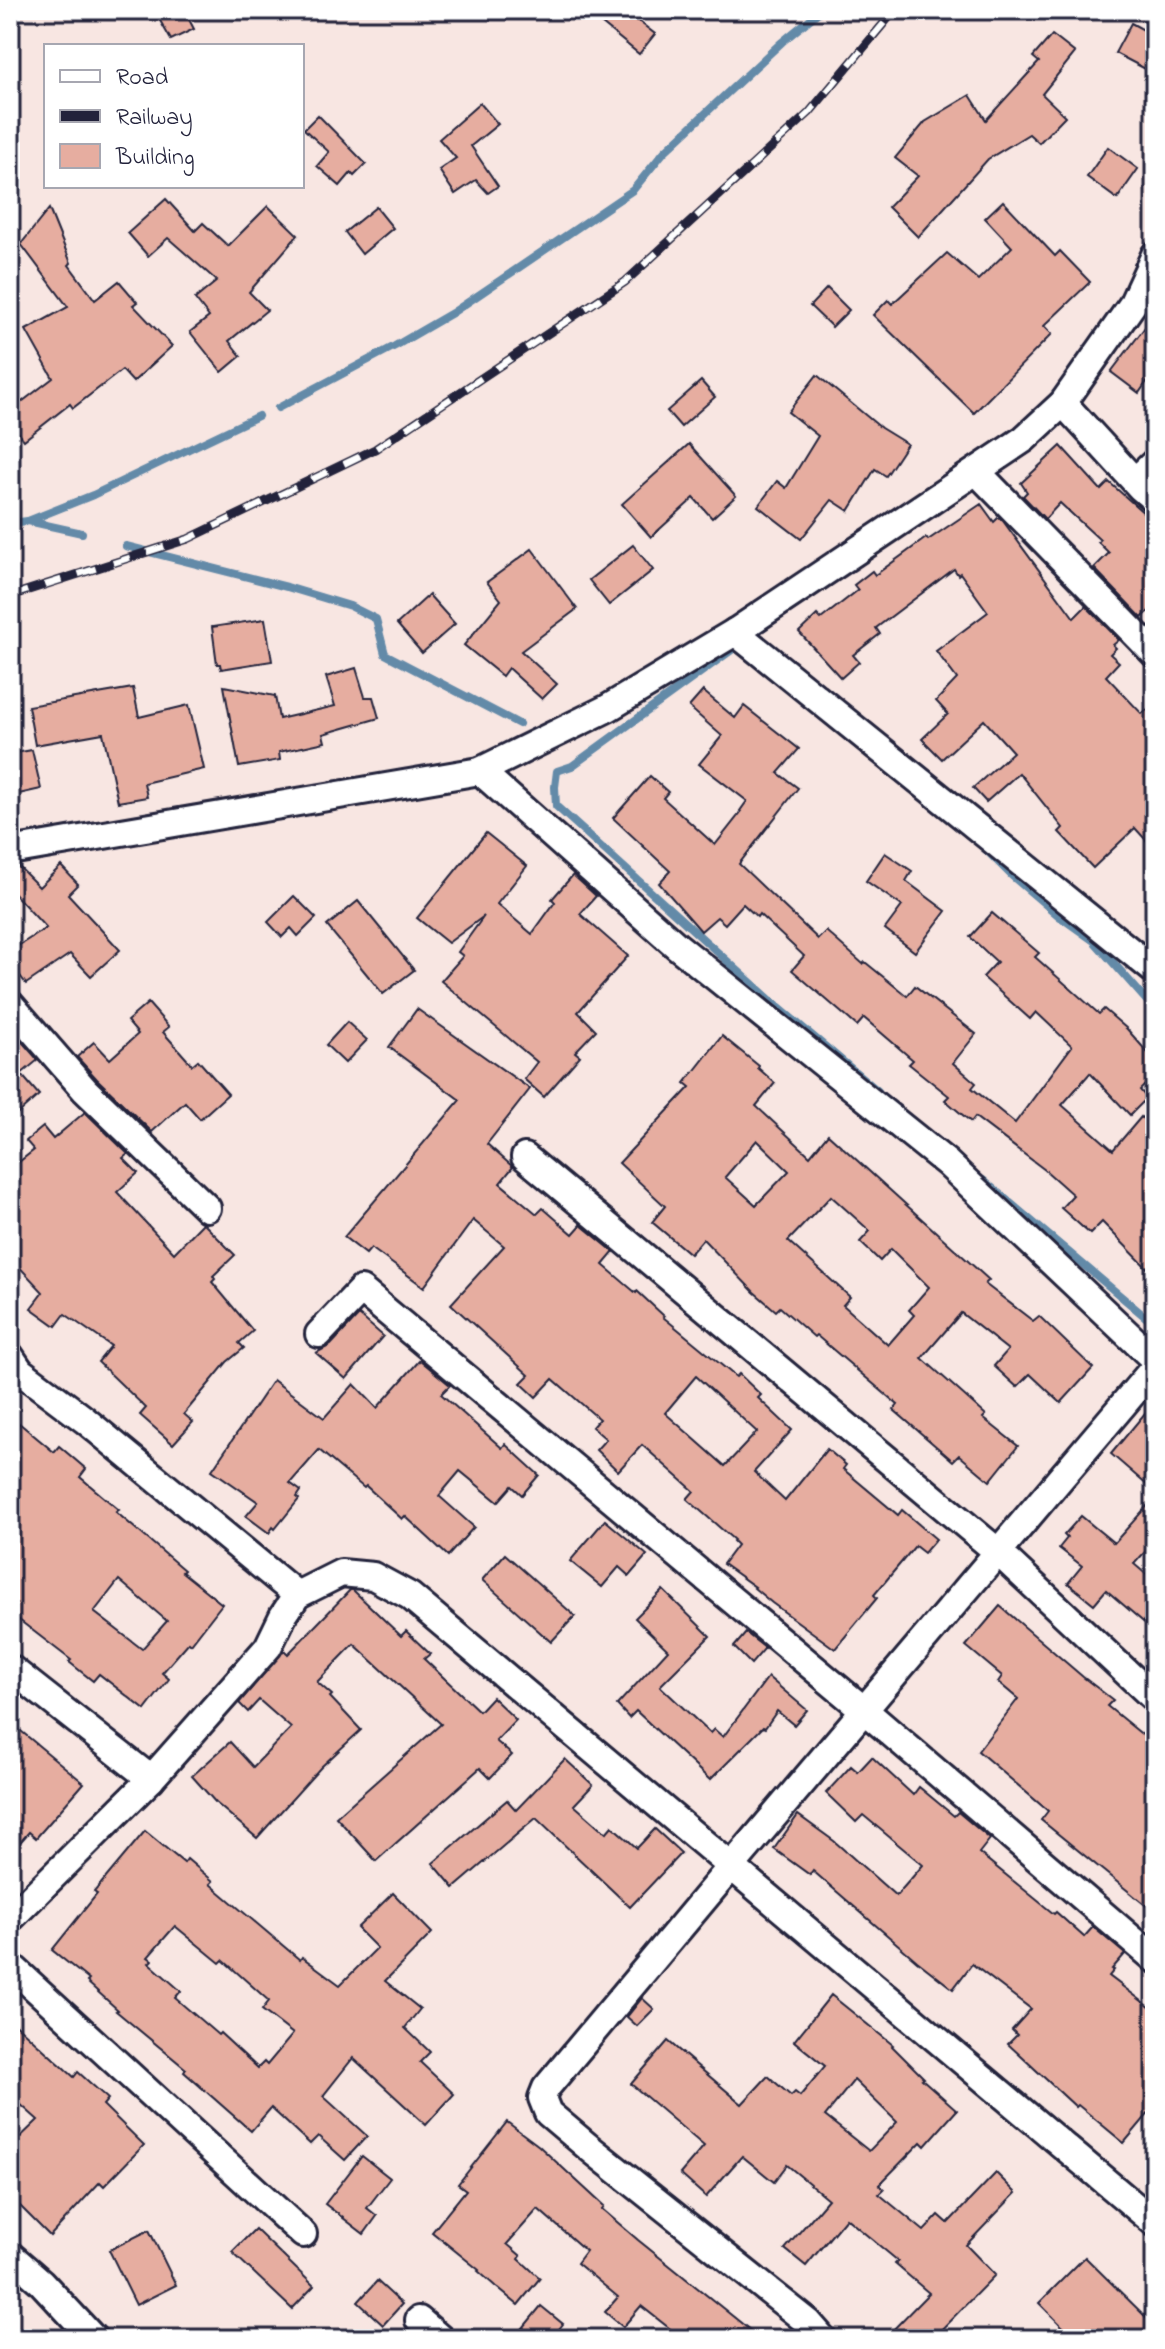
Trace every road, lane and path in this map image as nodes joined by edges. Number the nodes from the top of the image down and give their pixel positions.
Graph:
1 (1155, 255) edge
2 (1063, 403) junction
3 (1155, 462) edge
4 (977, 472) junction
5 (1135, 481) junction
6 (1155, 500) edge
7 (735, 632) junction
8 (1155, 654) edge
9 (480, 771) junction
10 (10, 851) edge
11 (1155, 971) edge
12 (10, 1004) edge
13 (525, 1157) dead end
14 (207, 1208) dead end
15 (319, 1334) dead end
16 (10, 1356) edge
17 (1155, 1360) edge
18 (1155, 1367) edge
19 (998, 1552) junction
20 (297, 1595) junction
21 (10, 1668) edge
22 (1155, 1699) edge
23 (864, 1710) junction
24 (151, 1779) junction
25 (730, 1868) junction
26 (10, 1919) edge
27 (1155, 1959) edge
28 (10, 1965) edge
29 (1155, 2223) edge
30 (303, 2234) dead end
31 (10, 2255) edge
32 (419, 2320) dead end
33 (94, 2339) edge
34 (441, 2339) edge
35 (823, 2339) edge

1 - 2 street
2 - 4 street
2 - 5 street
3 - 5 street
4 - 7 street
4 - 8 street
5 - 6 street
7 - 9 street
7 - 11 street
9 - 10 street
9 - 17 street
12 - 14 street
13 - 19 street
15 - 23 street
16 - 20 street
18 - 19 street
19 - 22 street
19 - 23 street
20 - 24 street
20 - 25 street
21 - 24 street
23 - 25 street
23 - 27 street
24 - 26 street
25 - 29 street
25 - 35 street
28 - 30 street
31 - 33 street
32 - 34 street

